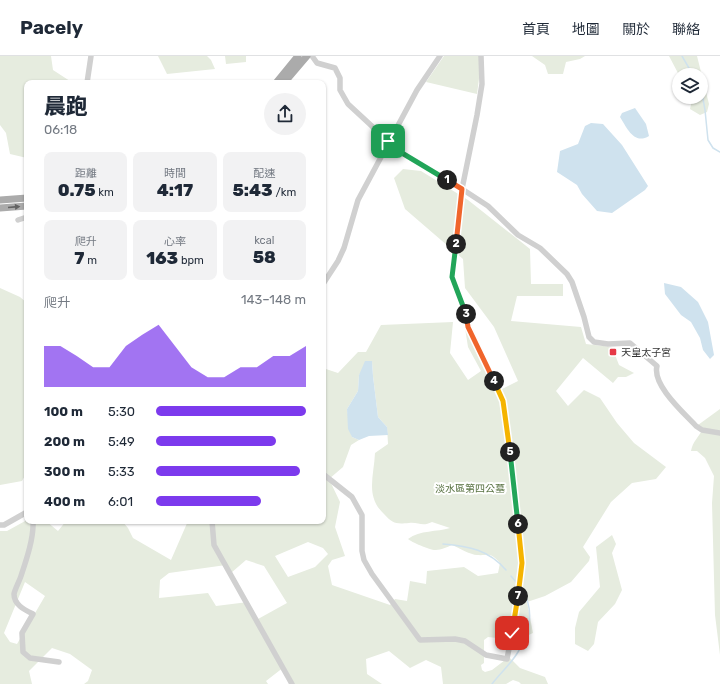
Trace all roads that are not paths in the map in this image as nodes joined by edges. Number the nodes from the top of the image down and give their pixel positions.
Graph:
1 (91, 56) edge
2 (298, 56) edge
3 (307, 56) edge
4 (312, 56) edge
5 (440, 56) edge
6 (481, 56) edge
7 (87, 80) edge
8 (278, 80) edge
9 (287, 80) edge
10 (388, 143) junction
11 (462, 189) junction
12 (24, 198) edge
13 (0, 200) edge
14 (24, 206) edge
15 (0, 208) edge
16 (24, 218) edge
17 (18, 220) dead end
18 (326, 279) edge
19 (720, 433) edge
20 (326, 476) edge
21 (24, 514) edge
22 (33, 524) edge
23 (212, 524) edge
24 (0, 525) edge
25 (59, 662) dead end
26 (292, 684) edge

1 - 7 street
2 - 8 main road
3 - 9 main road
4 - 10 street
5 - 10 street
6 - 11 street
10 - 11 street
10 - 18 street
11 - 19 street
11 - 20 street
12 - 13 main road
15 -> 14 main road
16 - 17 street
21 - 24 street
22 - 25 street
23 - 26 street

